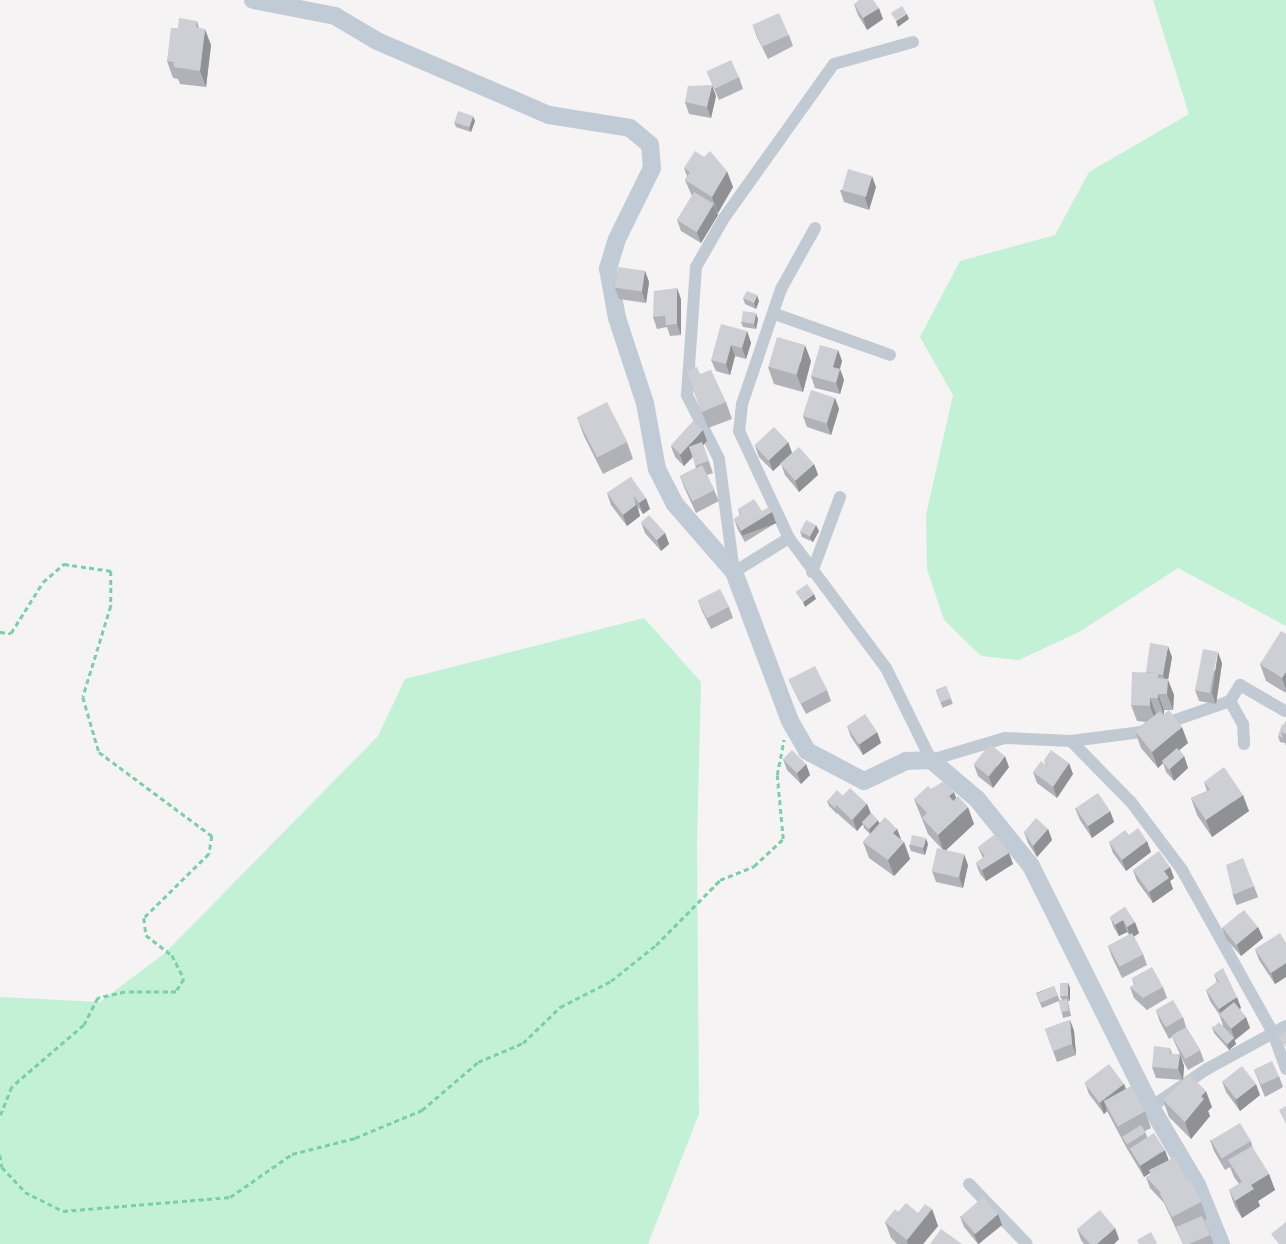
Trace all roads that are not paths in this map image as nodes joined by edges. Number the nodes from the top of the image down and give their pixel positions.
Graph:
1 (253, 0) edge
2 (913, 42) dead end
3 (815, 228) dead end
4 (775, 314) junction
5 (890, 355) dead end
6 (840, 497) dead end
7 (789, 538) junction
8 (734, 572) junction
9 (812, 572) junction
10 (1230, 701) junction
11 (1285, 711) edge
12 (1071, 741) junction
13 (1244, 744) dead end
14 (931, 760) junction
15 (1286, 1026) edge
16 (1273, 1033) junction
17 (1286, 1069) edge
18 (1151, 1107) junction
19 (969, 1184) dead end
20 (1027, 1244) edge
21 (1222, 1244) edge

1 - 8 street
2 - 8 street
3 - 4 street
4 - 5 street
4 - 7 street
6 - 9 street
7 - 8 street
7 - 9 street
8 - 14 street
9 - 14 street
10 - 11 street
10 - 12 street
10 - 13 street
12 - 14 street
12 - 16 street
14 - 18 street
15 - 16 street
16 - 17 street
16 - 18 street
18 - 21 street
19 - 20 street

